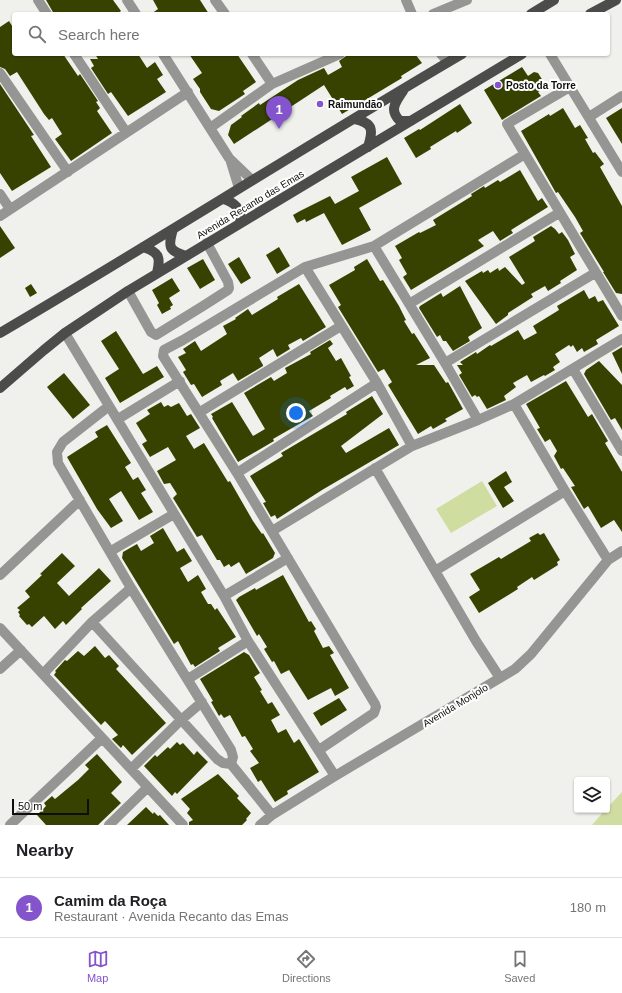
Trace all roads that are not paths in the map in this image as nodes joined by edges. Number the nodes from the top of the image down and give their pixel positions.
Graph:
1 (38, 0) edge
2 (127, 0) edge
3 (215, 0) edge
4 (406, 0) edge
5 (467, 0) edge
6 (554, 0) edge
7 (600, 0) edge
8 (616, 0) edge
9 (47, 12) edge
10 (135, 12) edge
11 (224, 12) edge
12 (411, 12) edge
13 (438, 12) edge
14 (533, 12) edge
15 (594, 12) edge
16 (595, 12) edge
17 (75, 56) edge
18 (163, 56) edge
19 (253, 56) edge
20 (335, 56) edge
21 (443, 56) edge
22 (458, 56) edge
23 (519, 56) edge
24 (551, 56) edge
25 (448, 62) junction
26 (0, 73) edge
27 (272, 84) junction
28 (570, 87) junction
29 (405, 88) junction
30 (188, 92) junction
31 (622, 96) edge
32 (589, 117) junction
33 (355, 119) junction
34 (412, 120) junction
35 (210, 128) junction
36 (126, 132) junction
37 (368, 147) junction
38 (525, 154) junction
39 (229, 158) junction
40 (68, 172) junction
41 (622, 172) edge
42 (252, 180) junction
43 (239, 188) junction
44 (0, 194) edge
45 (223, 199) junction
46 (10, 209) junction
47 (559, 213) junction
48 (0, 216) edge
49 (240, 223) junction
50 (173, 229) junction
51 (208, 243) junction
52 (143, 246) junction
53 (374, 246) junction
54 (186, 256) junction
55 (305, 267) junction
56 (157, 273) junction
57 (595, 273) junction
58 (128, 291) junction
59 (618, 300) edge
60 (409, 304) junction
61 (204, 306) junction
62 (622, 316) edge
63 (213, 322) junction
64 (341, 326) junction
65 (0, 333) edge
66 (65, 333) junction
67 (622, 339) edge
68 (445, 363) junction
69 (573, 369) junction
70 (180, 381) junction
71 (377, 384) junction
72 (0, 388) edge
73 (514, 404) junction
74 (109, 406) junction
75 (200, 412) junction
76 (118, 419) junction
77 (478, 420) junction
78 (412, 446) junction
79 (622, 451) edge
80 (375, 468) junction
81 (237, 473) junction
82 (565, 491) junction
83 (80, 500) junction
84 (174, 514) junction
85 (272, 531) junction
86 (111, 551) junction
87 (622, 551) edge
88 (288, 558) junction
89 (608, 560) junction
90 (435, 571) junction
91 (0, 574) edge
92 (132, 588) junction
93 (224, 596) junction
94 (92, 622) junction
95 (0, 628) edge
96 (248, 641) junction
97 (21, 650) junction
98 (0, 669) edge
99 (43, 674) junction
100 (500, 678) junction
101 (188, 679) junction
102 (202, 702) junction
103 (181, 720) junction
104 (102, 738) junction
105 (319, 750) junction
106 (230, 764) junction
107 (131, 769) junction
108 (335, 776) junction
109 (148, 788) junction
110 (272, 815) junction
111 (10, 825) edge
112 (109, 825) edge
113 (183, 825) edge
114 (260, 825) edge

1 - 9 street
2 - 10 street
3 - 11 street
4 - 12 street
5 - 13 street
6 - 14 main road
7 - 15 main road
8 - 16 main road
17 - 36 street
18 - 30 street
19 - 27 street
20 - 27 street
21 - 25 street
22 - 25 main road, Avenida Recanto das Emas
23 - 34 main road, Avenida Recanto das Emas
24 - 28 street
25 - 29 main road, Avenida Recanto das Emas
26 - 40 street
27 - 35 street
28 - 32 street
28 - 38 street
29 - 33 main road, Avenida Recanto das Emas
29 - 34 main road
30 - 35 street
30 - 36 street
31 - 32 street
32 - 41 street
33 - 37 main road
33 - 42 main road, Avenida Recanto das Emas
34 - 37 main road, Avenida Recanto das Emas
35 - 39 street
36 - 40 street
37 - 49 main road, Avenida Recanto das Emas
38 - 47 street
38 - 53 street
39 - 42 street
39 - 43 street
40 - 46 street
42 - 43 main road, Avenida Recanto das Emas
43 - 45 main road, Avenida Recanto das Emas
44 - 46 street
45 - 49 main road
45 - 50 main road, Avenida Recanto das Emas
46 - 48 street
47 - 57 street
47 - 60 street
49 - 51 main road, Avenida Recanto das Emas
50 - 52 main road, Avenida Recanto das Emas
50 - 54 main road
51 - 54 main road, Avenida Recanto das Emas
51 - 61 street
52 - 56 main road
52 - 65 main road, Avenida Recanto das Emas
53 - 55 street
53 - 60 street
54 - 56 main road, Avenida Recanto das Emas
55 - 63 street
55 - 64 street
56 - 58 main road, Avenida Recanto das Emas
57 - 59 street
57 - 68 street
58 - 61 street
58 - 66 main road, Avenida Recanto das Emas
59 - 62 street
60 - 68 street
61 - 63 street
63 - 70 street
64 - 71 street
64 - 75 street
66 - 72 main road, Avenida Recanto das Emas
66 - 74 street
67 - 69 street
68 - 77 street
69 - 73 street
69 - 79 street
70 - 75 street
70 - 76 street
71 - 78 street
71 - 81 street
73 - 77 street
73 - 82 street
74 - 76 street
74 - 83 street
75 - 81 street
76 - 84 street
77 - 78 street
78 - 80 street
80 - 85 street
80 - 90 street
81 - 85 street
82 - 89 street
82 - 90 street
83 - 86 street
83 - 91 street
84 - 86 street
84 - 93 street
85 - 88 street
86 - 92 street
87 - 89 street, Avenida Monjolo
88 - 93 street
88 - 105 street
89 - 100 street, Avenida Monjolo
90 - 100 street
92 - 94 street
92 - 101 street
93 - 96 street
94 - 99 street
94 - 103 street
95 - 97 street
96 - 101 street
96 - 105 street
97 - 98 street
97 - 99 street
99 - 104 street
100 - 108 street, Avenida Monjolo
101 - 102 street
102 - 103 street
102 - 106 street
103 - 106 street
103 - 107 street
104 - 107 street
104 - 111 street
105 - 108 street
106 - 110 street
107 - 109 street
108 - 110 street, Avenida Monjolo
109 - 112 street
109 - 113 street
110 - 114 street, Avenida Monjolo

